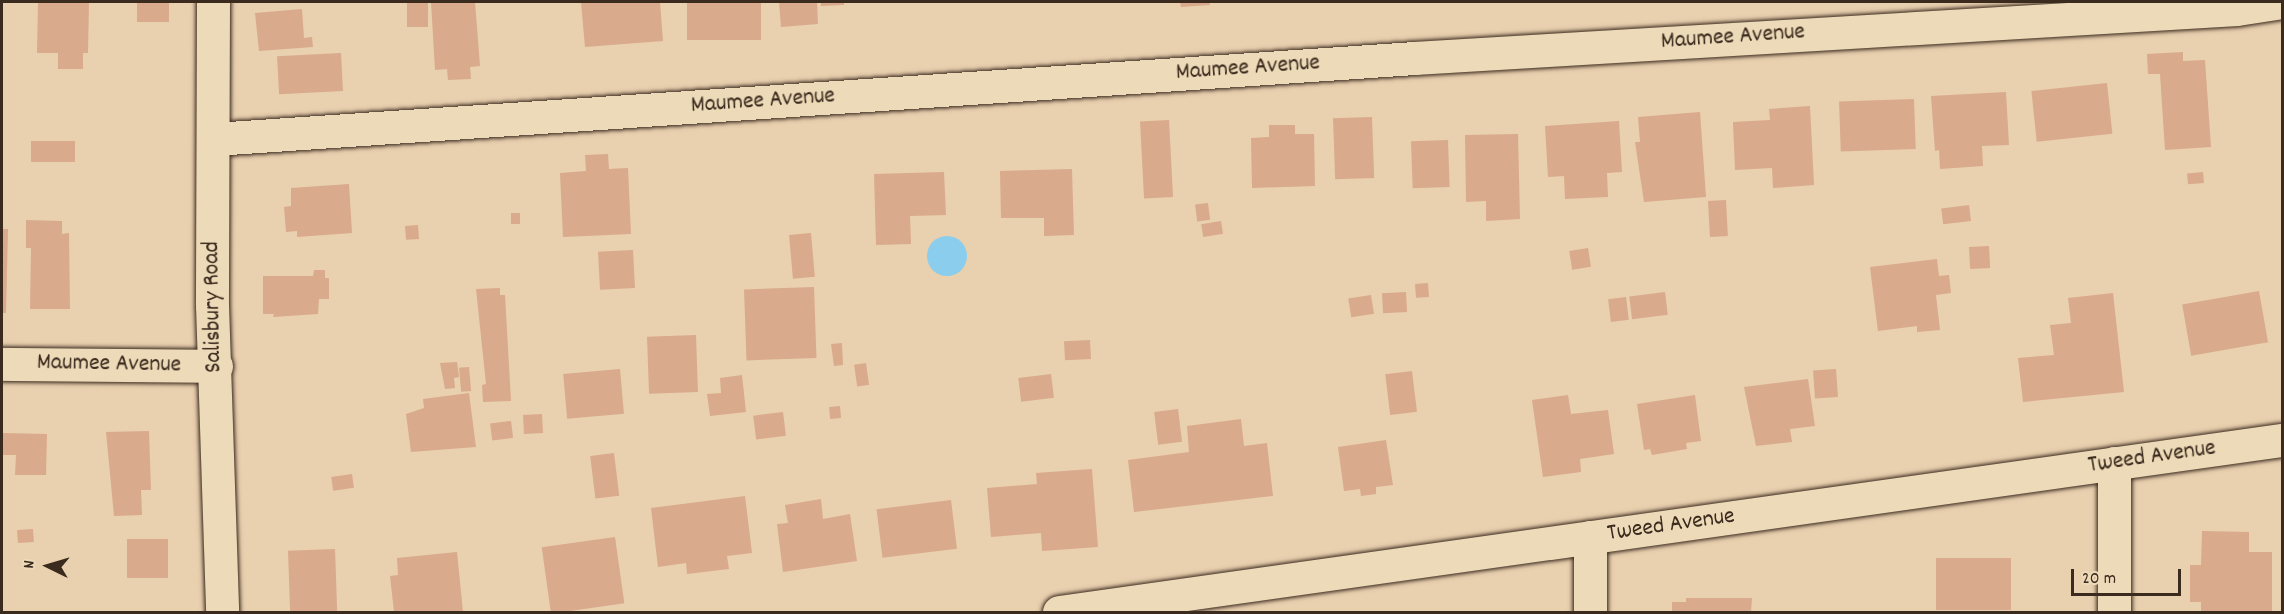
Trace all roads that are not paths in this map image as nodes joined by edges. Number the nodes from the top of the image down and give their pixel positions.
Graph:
1 (213, 2) edge
2 (2283, 2) edge
3 (214, 139) junction
4 (2, 364) edge
5 (216, 366) junction
6 (2283, 440) edge
7 (2114, 464) junction
8 (1590, 537) junction
9 (222, 612) edge
10 (1059, 612) edge
11 (1590, 612) edge
12 (2114, 612) edge

1 - 3 street, Salisbury Road
2 - 3 street, Maumee Avenue
3 - 5 street, Salisbury Road
4 - 5 street, Maumee Avenue
5 - 9 street, Salisbury Road
6 - 7 street, Tweed Avenue
7 - 8 street, Tweed Avenue
7 - 12 street
8 - 10 street, Tweed Avenue
8 - 11 street

